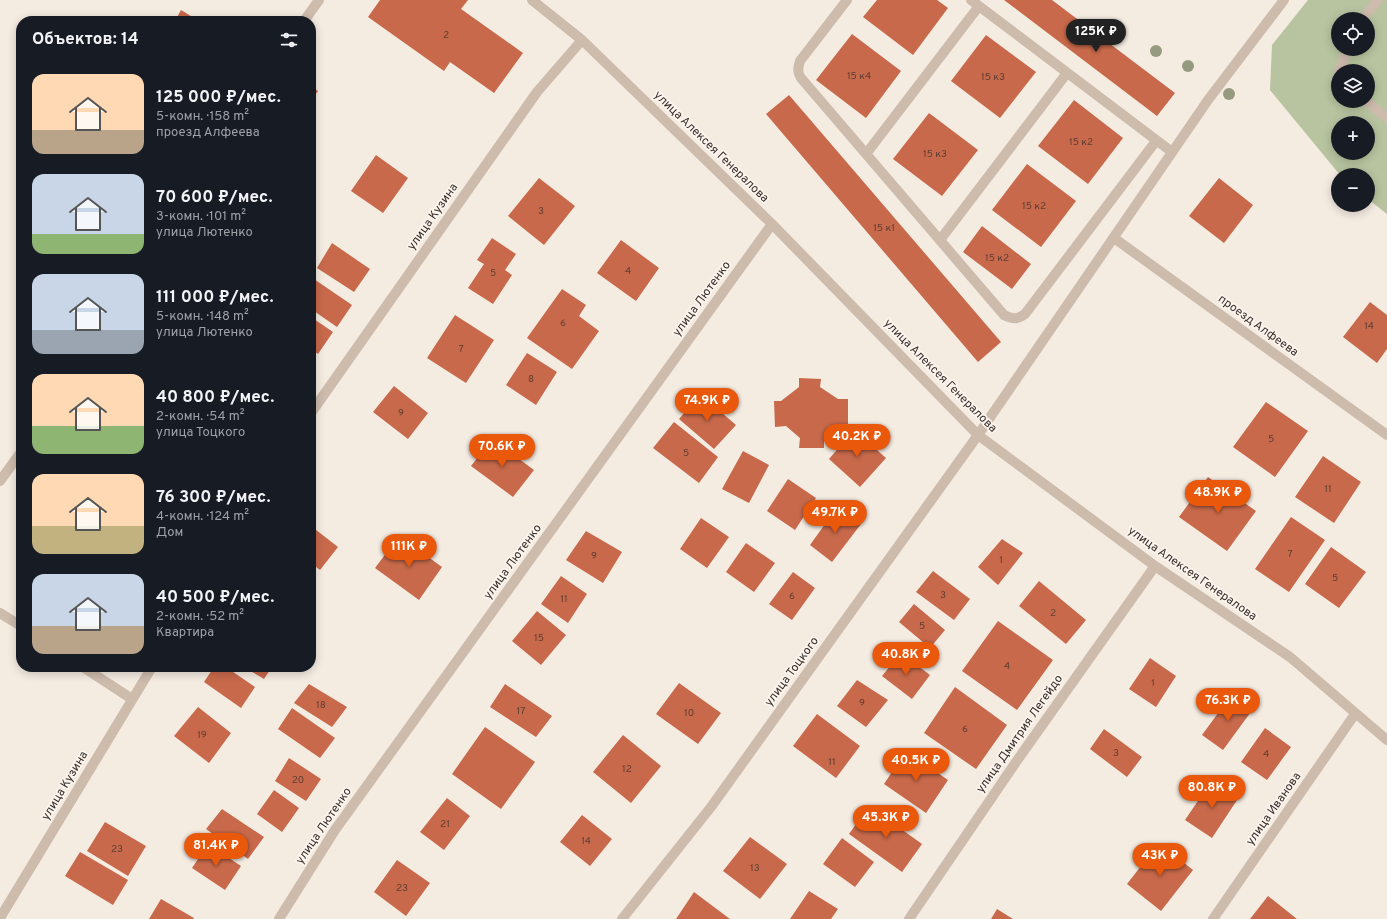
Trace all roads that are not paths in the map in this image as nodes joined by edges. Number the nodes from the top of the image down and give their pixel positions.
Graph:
1 (319, 0) edge
2 (532, 0) edge
3 (847, 0) edge
4 (971, 0) edge
5 (1284, 0) edge
6 (1378, 0) edge
7 (979, 6) junction
8 (1369, 12) edge
9 (308, 16) edge
10 (582, 40) junction
11 (1067, 73) junction
12 (1375, 108) edge
13 (1387, 118) edge
14 (1156, 141) junction
15 (1172, 152) junction
16 (866, 154) junction
17 (772, 224) junction
18 (1114, 238) junction
19 (940, 240) junction
20 (316, 406) edge
21 (978, 435) junction
22 (1387, 435) edge
23 (16, 459) edge
24 (0, 481) edge
25 (1155, 566) junction
26 (0, 613) edge
27 (16, 623) edge
28 (91, 672) edge
29 (149, 672) edge
30 (132, 699) junction
31 (1355, 714) junction
32 (1387, 740) edge
33 (0, 918) edge
34 (279, 919) edge
35 (622, 919) edge
36 (909, 919) edge
37 (1213, 919) edge

1 - 9 street
2 - 10 street, улица Алексея Генералова
3 - 16 street
4 - 7 street
5 - 15 street, улица Тоцкого
6 - 8 street
7 - 11 street
7 - 16 street
10 - 17 street, улица Алексея Генералова
10 - 20 street, улица Кузина
11 - 14 street
11 - 19 street
12 - 13 street
14 - 15 street
14 - 19 street
15 - 18 street, улица Тоцкого
16 - 19 street
17 - 21 street, улица Алексея Генералова
17 - 34 street, улица Лютенко
18 - 21 street, улица Тоцкого
18 - 22 street, проезд Алфеева
21 - 25 street, улица Алексея Генералова
21 - 35 street, улица Тоцкого
23 - 24 street
25 - 31 street, улица Алексея Генералова
25 - 36 street, улица Дмитрия Легейдо
26 - 27 street
28 - 30 street
29 - 30 street, улица Кузина
30 - 33 street, улица Кузина
31 - 32 street, улица Алексея Генералова
31 - 37 street, улица Иванова

